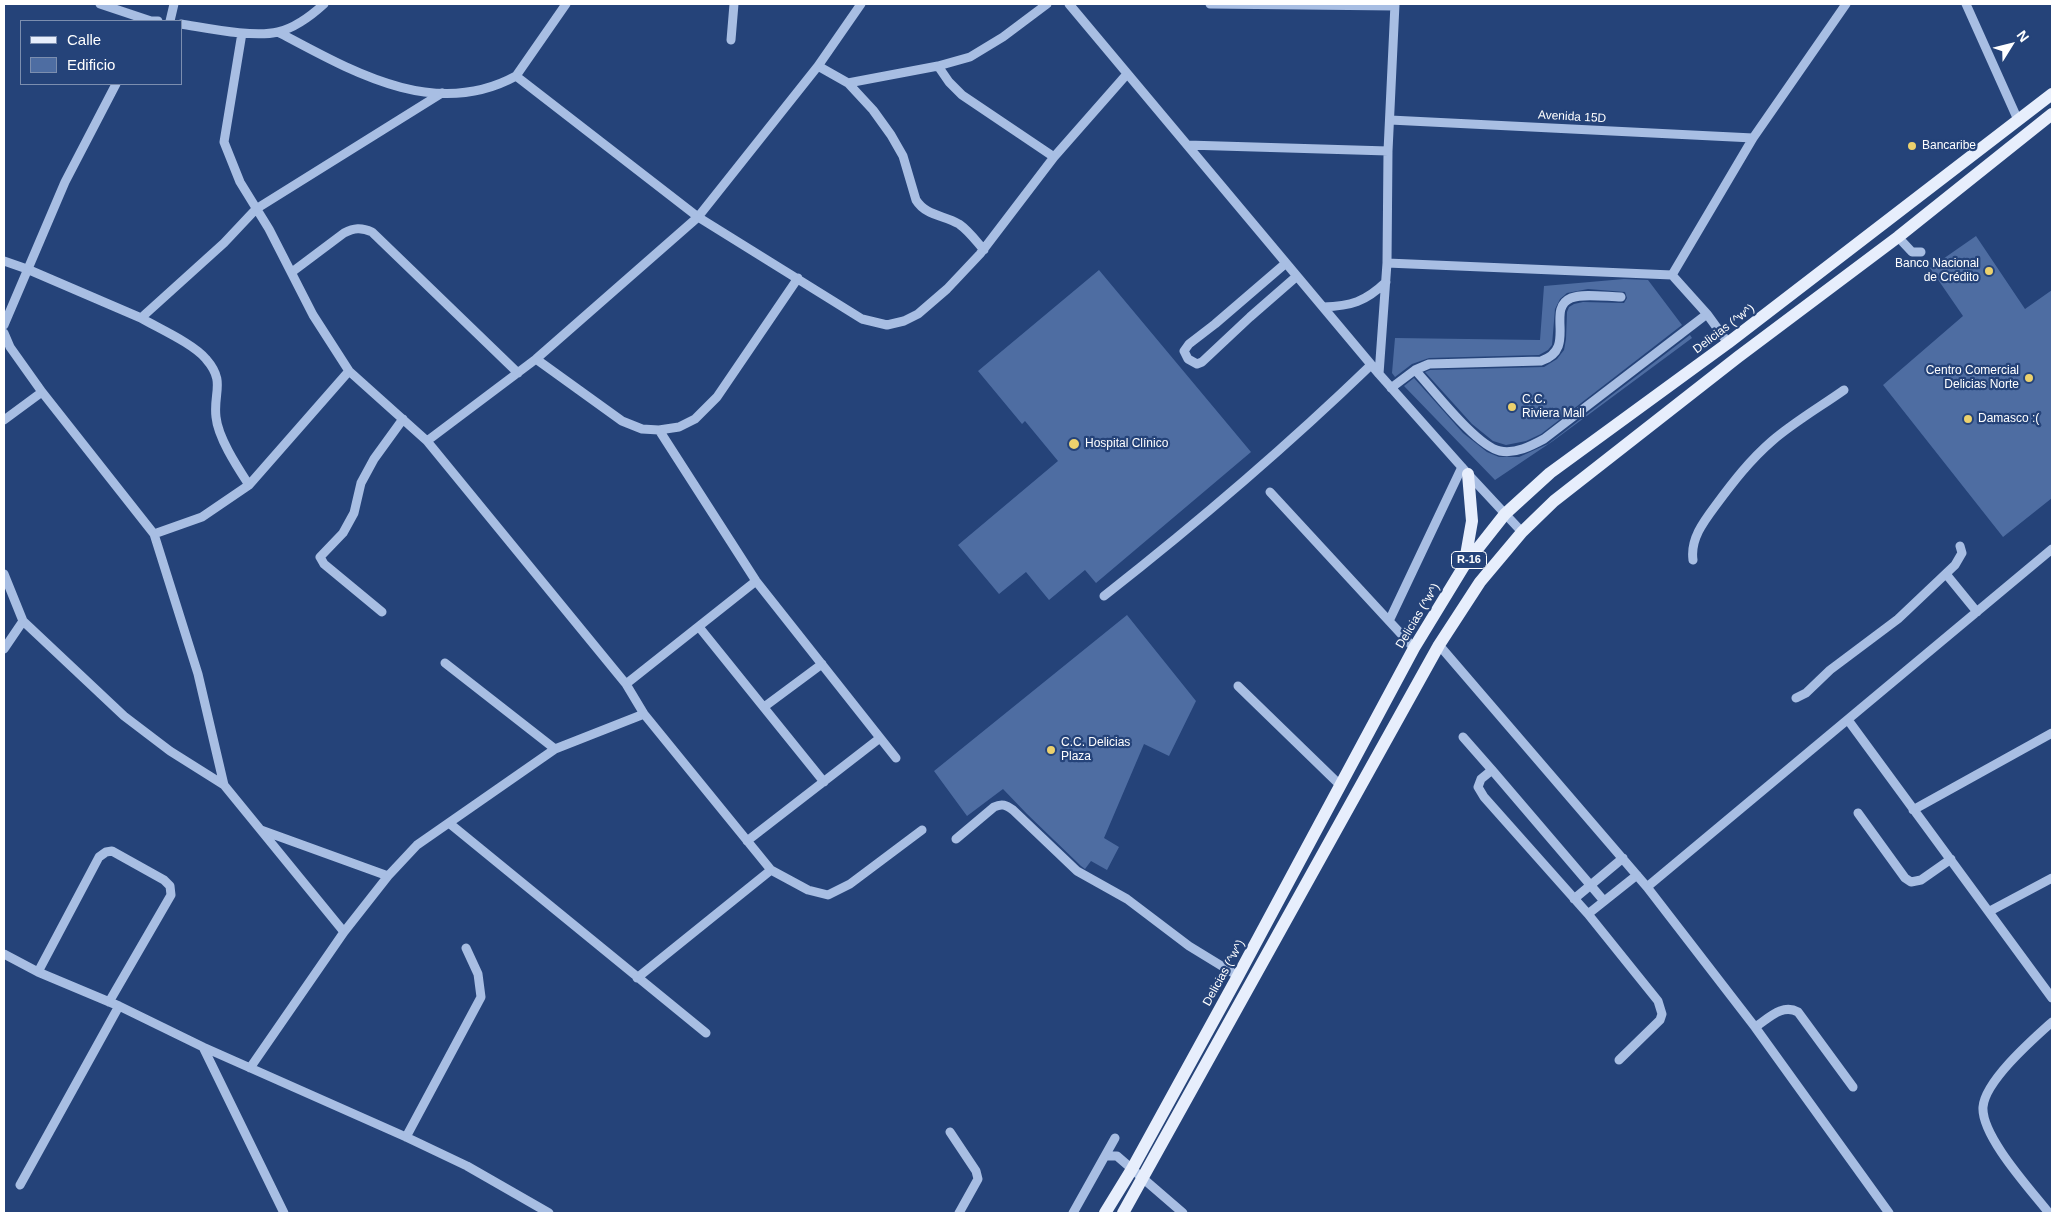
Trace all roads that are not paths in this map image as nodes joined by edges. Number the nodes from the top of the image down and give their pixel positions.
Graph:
1 (100, 4) edge
2 (174, 4) edge
3 (324, 4) edge
4 (566, 4) edge
5 (734, 4) edge
6 (861, 4) edge
7 (1046, 4) edge
8 (1069, 4) edge
9 (1210, 4) edge
10 (1846, 4) edge
11 (1966, 4) edge
12 (1395, 5) edge
13 (148, 20) edge
14 (170, 20) edge
15 (182, 24) edge
16 (278, 32) junction
17 (242, 33) junction
18 (731, 40) dead end
19 (818, 66) junction
20 (938, 66) junction
21 (1128, 74) junction
22 (516, 76) junction
23 (848, 83) junction
24 (115, 85) edge
25 (442, 93) junction
26 (2052, 94) edge
27 (2052, 114) edge
28 (1390, 120) junction
29 (2018, 120) junction
30 (1753, 138) junction
31 (1187, 145) junction
32 (1388, 150) junction
33 (1054, 157) junction
34 (256, 209) junction
35 (698, 217) junction
36 (1898, 237) junction
37 (984, 250) junction
38 (1921, 252) dead end
39 (4, 261) edge
40 (1286, 263) junction
41 (1387, 263) junction
42 (28, 269) junction
43 (292, 272) junction
44 (1297, 276) junction
45 (1672, 276) junction
46 (798, 278) junction
47 (1386, 282) junction
48 (1621, 297) dead end
49 (1323, 307) junction
50 (1707, 314) junction
51 (141, 318) junction
52 (4, 326) edge
53 (4, 333) edge
54 (1728, 343) junction
55 (536, 358) junction
56 (1372, 366) junction
57 (1415, 370) junction
58 (349, 371) junction
59 (518, 373) junction
60 (1379, 374) junction
61 (1391, 388) junction
62 (1844, 390) dead end
63 (42, 392) junction
64 (403, 419) junction
65 (4, 420) edge
66 (659, 430) junction
67 (428, 441) junction
68 (1465, 471) junction
69 (249, 485) junction
70 (1270, 492) dead end
71 (1505, 514) junction
72 (1522, 532) junction
73 (154, 534) junction
74 (1960, 546) dead end
75 (2052, 549) edge
76 (1693, 560) dead end
77 (1464, 566) junction
78 (4, 574) edge
79 (1946, 574) junction
80 (756, 581) junction
81 (1104, 596) dead end
82 (382, 612) dead end
83 (1977, 612) junction
84 (23, 621) junction
85 (1389, 621) junction
86 (699, 627) junction
87 (1440, 645) junction
88 (1414, 648) junction
89 (4, 649) edge
90 (445, 663) dead end
91 (822, 664) junction
92 (626, 684) junction
93 (1238, 686) dead end
94 (1796, 698) dead end
95 (764, 707) junction
96 (644, 714) junction
97 (1848, 720) junction
98 (2052, 733) edge
99 (880, 738) junction
100 (1463, 738) dead end
101 (555, 749) junction
102 (896, 758) dead end
103 (1492, 770) junction
104 (824, 782) junction
105 (224, 785) junction
106 (1341, 786) junction
107 (1914, 810) junction
108 (1858, 813) dead end
109 (449, 823) junction
110 (261, 830) junction
111 (922, 830) dead end
112 (956, 839) dead end
113 (747, 841) junction
114 (1623, 858) junction
115 (1950, 859) junction
116 (771, 870) junction
117 (1637, 875) junction
118 (388, 876) junction
119 (2052, 878) edge
120 (1591, 885) junction
121 (1647, 887) junction
122 (1574, 899) junction
123 (1604, 900) junction
124 (1990, 911) junction
125 (1588, 914) junction
126 (344, 932) junction
127 (466, 948) dead end
128 (4, 954) edge
129 (38, 972) junction
130 (1238, 976) junction
131 (637, 978) junction
132 (2052, 998) edge
133 (109, 1002) junction
134 (119, 1006) junction
135 (2052, 1022) edge
136 (1755, 1027) junction
137 (706, 1033) dead end
138 (203, 1047) junction
139 (1619, 1060) dead end
140 (250, 1068) junction
141 (1853, 1087) dead end
142 (950, 1132) dead end
143 (406, 1137) junction
144 (1115, 1138) dead end
145 (1106, 1156) junction
146 (1132, 1169) junction
147 (1143, 1177) junction
148 (20, 1185) dead end
149 (544, 1212) edge
150 (284, 1213) edge
151 (959, 1213) edge
152 (1073, 1213) edge
153 (1104, 1213) edge
154 (1123, 1213) edge
155 (1183, 1213) edge
156 (1889, 1213) edge
157 (2049, 1213) edge

1 - 13 street
2 - 14 street
3 - 16 street
4 - 22 street
5 - 18 street
6 - 19 street
7 - 20 street
8 - 21 street
9 - 12 street
10 - 30 street
11 - 29 street
12 - 28 street
15 - 17 street
16 - 17 street
16 - 25 street
17 - 34 street
19 - 23 street
19 - 35 street
20 - 23 street
20 - 33 street
21 - 31 street
21 - 33 street
22 - 25 street
22 - 35 street
23 - 37 street
24 - 42 street
25 - 34 street
26 - 29 main road, Delicias (^w^) / R-16
27 - 36 main road, R-16
28 - 30 street, Avenida 15D
28 - 32 street
29 - 54 main road, Delicias (^w^) / R-16
30 - 45 street
31 - 32 street
31 - 40 street
32 - 41 street
33 - 37 street
34 - 43 street
34 - 51 street
35 - 46 street
35 - 55 street
36 - 38 street
36 - 72 main road, R-16
37 - 46 street
39 - 42 street
40 - 44 street
40 - 44 street
41 - 45 street
41 - 47 street
42 - 51 street
42 - 52 street
43 - 58 street
43 - 59 street
44 - 49 street
45 - 50 street
46 - 66 street
47 - 49 street
47 - 60 street
48 - 57 street
49 - 56 street
50 - 54 street
50 - 57 street
51 - 69 street
53 - 63 street
54 - 71 main road, Delicias (^w^) / R-16
55 - 59 street
55 - 66 street
56 - 60 street
56 - 81 street
57 - 61 street
58 - 64 street
58 - 69 street
59 - 67 street
60 - 61 street
61 - 68 street
62 - 76 street
63 - 65 street
63 - 73 street
64 - 67 street
64 - 82 street
66 - 80 street
67 - 92 street
68 - 71 street
68 - 77 main road
68 - 85 street
69 - 73 street
70 - 85 street
71 - 72 street
71 - 77 main road, Delicias (^w^) / R-16
72 - 87 main road, R-16
73 - 105 street
74 - 79 street
75 - 83 street
77 - 88 main road, Delicias (^w^) / R-16
78 - 84 street
79 - 83 street
79 - 94 street
80 - 86 street
80 - 91 street
83 - 97 street
84 - 89 street
84 - 105 street
85 - 88 street
86 - 92 street
86 - 95 street
87 - 114 street
87 - 147 main road, R-16
88 - 106 main road, Delicias (^w^) / R-16
90 - 101 street
91 - 95 street
91 - 99 street
92 - 96 street
93 - 106 street
95 - 104 street
96 - 101 street
96 - 113 street
97 - 107 street
97 - 121 street
98 - 107 street
99 - 102 street
99 - 104 street
100 - 103 street
101 - 109 street
103 - 120 street
103 - 122 street
104 - 113 street
105 - 110 street
106 - 130 main road, Delicias (^w^) / R-16
107 - 115 street
108 - 115 street
109 - 118 street
109 - 131 street
110 - 118 street
110 - 126 street
111 - 116 street
112 - 130 street
113 - 116 street
114 - 117 street
114 - 120 street
115 - 124 street
116 - 131 street
117 - 121 street
117 - 123 street
118 - 126 street
119 - 124 street
120 - 122 street
120 - 123 street
121 - 136 street
122 - 125 street
123 - 125 street
124 - 132 street
125 - 139 street
126 - 140 street
127 - 143 street
128 - 129 street
129 - 133 street
129 - 133 street
130 - 146 main road, Delicias (^w^) / R-16
131 - 137 street
133 - 134 street
134 - 138 street
134 - 148 street
135 - 157 street
136 - 141 street
136 - 156 street
138 - 140 street
138 - 150 street
140 - 143 street
142 - 151 street
143 - 149 street
144 - 145 street
145 - 146 street
145 - 152 street
146 - 147 street
146 - 153 main road, Delicias (^w^) / R-16
147 - 154 main road, R-16
147 - 155 street

